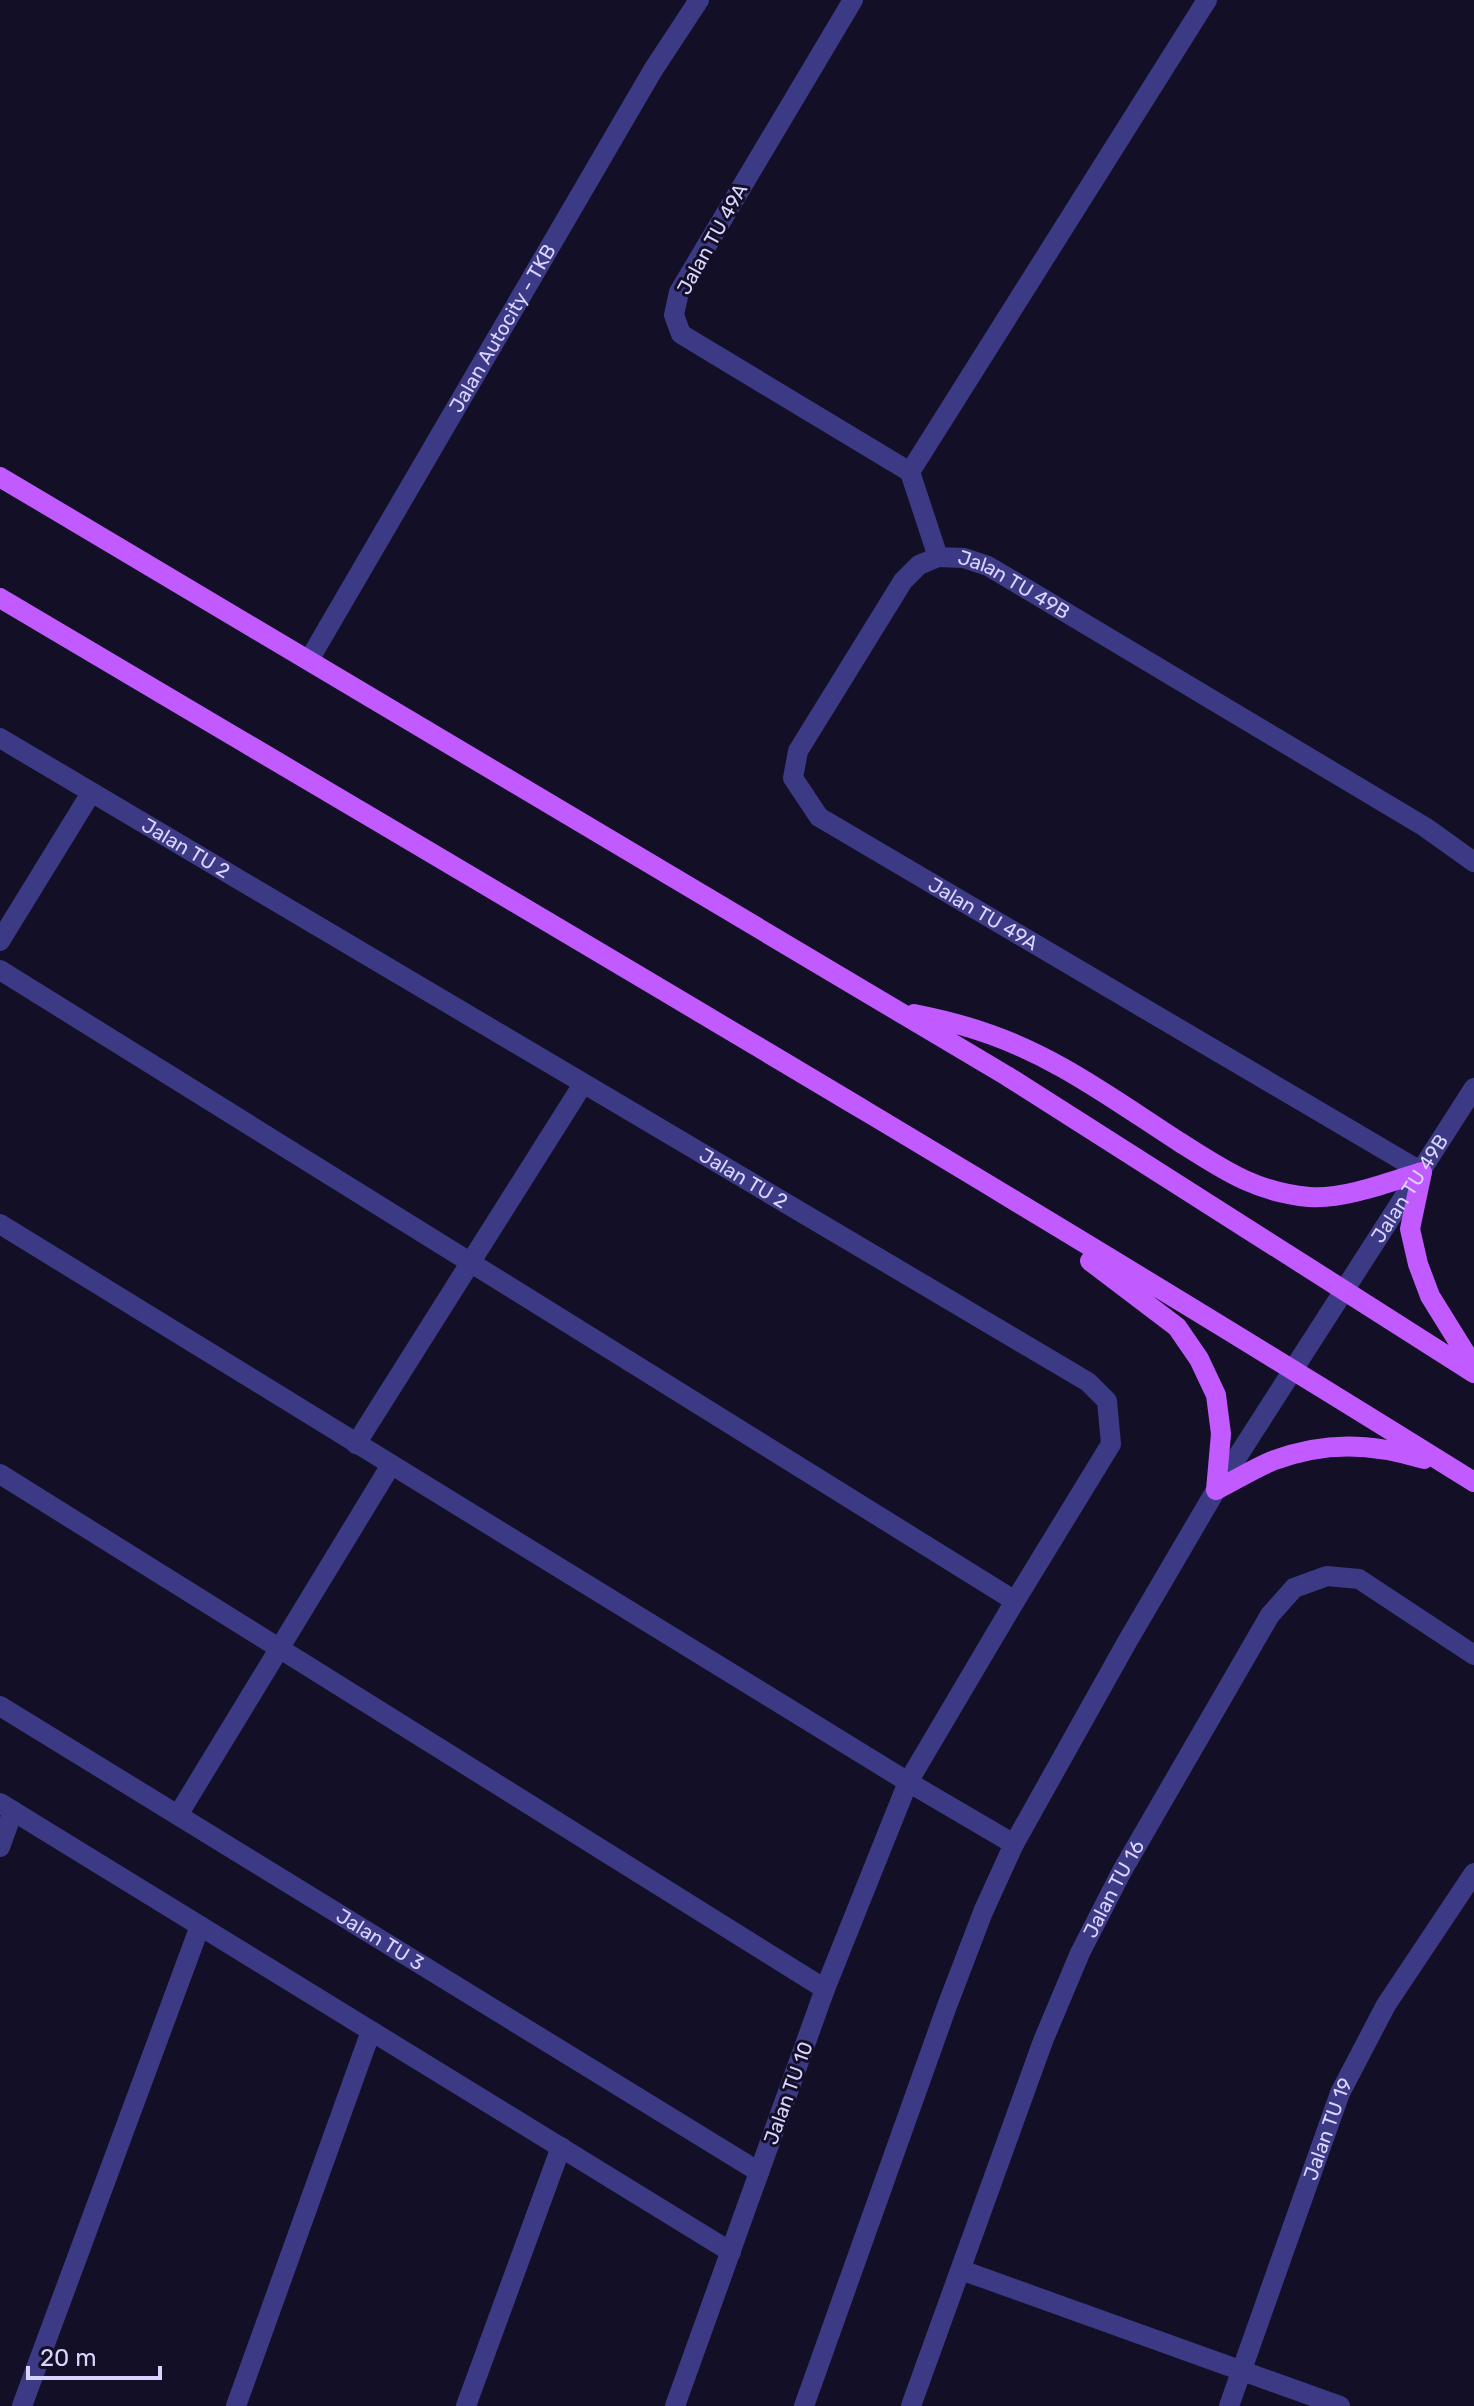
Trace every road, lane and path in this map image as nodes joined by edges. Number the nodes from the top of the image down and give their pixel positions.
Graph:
1 (699, 0) edge
2 (853, 0) edge
3 (1207, 0) edge
4 (910, 472) junction
5 (0, 477) edge
6 (938, 557) junction
7 (0, 598) edge
8 (309, 660) junction
9 (0, 738) edge
10 (91, 793) junction
11 (1474, 862) edge
12 (0, 941) edge
13 (0, 970) edge
14 (899, 1011) junction
15 (583, 1084) junction
16 (1474, 1088) edge
17 (1422, 1172) junction
18 (978, 1180) junction
19 (0, 1224) edge
20 (471, 1262) junction
21 (1346, 1290) junction
22 (1474, 1367) edge
23 (1294, 1370) junction
24 (1474, 1373) edge
25 (356, 1444) junction
26 (391, 1465) junction
27 (1451, 1468) junction
28 (0, 1474) edge
29 (1474, 1482) edge
30 (1216, 1490) junction
31 (1015, 1601) junction
32 (279, 1648) junction
33 (1474, 1655) edge
34 (0, 1706) edge
35 (908, 1782) junction
36 (6, 1807) edge
37 (178, 1815) junction
38 (1014, 1844) junction
39 (0, 1847) edge
40 (1474, 1873) edge
41 (200, 1926) junction
42 (825, 1989) junction
43 (371, 2031) junction
44 (561, 2147) junction
45 (759, 2172) junction
46 (731, 2252) junction
47 (961, 2270) junction
48 (1242, 2370) junction
49 (22, 2406) edge
50 (236, 2406) edge
51 (466, 2406) edge
52 (675, 2406) edge
53 (804, 2406) edge
54 (911, 2406) edge
55 (1229, 2406) edge
56 (1340, 2406) edge

1 - 8 street, Jalan Autocity - TKB
2 - 4 street, Jalan TU 49A
3 - 4 street
4 - 6 street, Jalan TU 49B
5 - 8 main road
6 - 11 street, Jalan TU 49B
6 - 17 street, Jalan TU 49A
7 - 18 main road
8 - 14 main road
9 - 10 street, Jalan TU 2
10 - 12 street
10 - 15 street, Jalan TU 2
13 - 20 street
14 - 17 main road
14 - 21 main road
15 - 20 street
15 - 31 street, Jalan TU 2
16 - 17 street, Jalan TU 49B
17 - 21 street, Jalan TU 49B
17 - 22 main road
18 - 23 main road
18 - 30 main road
19 - 25 street
20 - 25 street
20 - 31 street
21 - 23 street, Jalan TU 49B
21 - 24 main road
23 - 27 main road
23 - 30 street, Jalan TU 49B
25 - 26 street
26 - 32 street
26 - 35 street
27 - 29 main road
27 - 30 main road
28 - 32 street
30 - 38 street, Jalan TU 49B
31 - 35 street, Jalan TU 2
32 - 37 street
32 - 42 street
33 - 47 street, Jalan TU 16
34 - 37 street, Jalan TU 3
35 - 38 street
35 - 42 street, Jalan TU 10
36 - 39 street
36 - 41 street
37 - 45 street, Jalan TU 3
38 - 53 street, Jalan TU 49B
40 - 48 street, Jalan TU 19
41 - 43 street
41 - 49 street
42 - 45 street, Jalan TU 10
43 - 44 street
43 - 50 street
44 - 46 street
44 - 51 street
45 - 46 street, Jalan TU 10
46 - 52 street, Jalan TU 10
47 - 48 street
47 - 54 street, Jalan TU 16
48 - 55 street, Jalan TU 19
48 - 56 street

